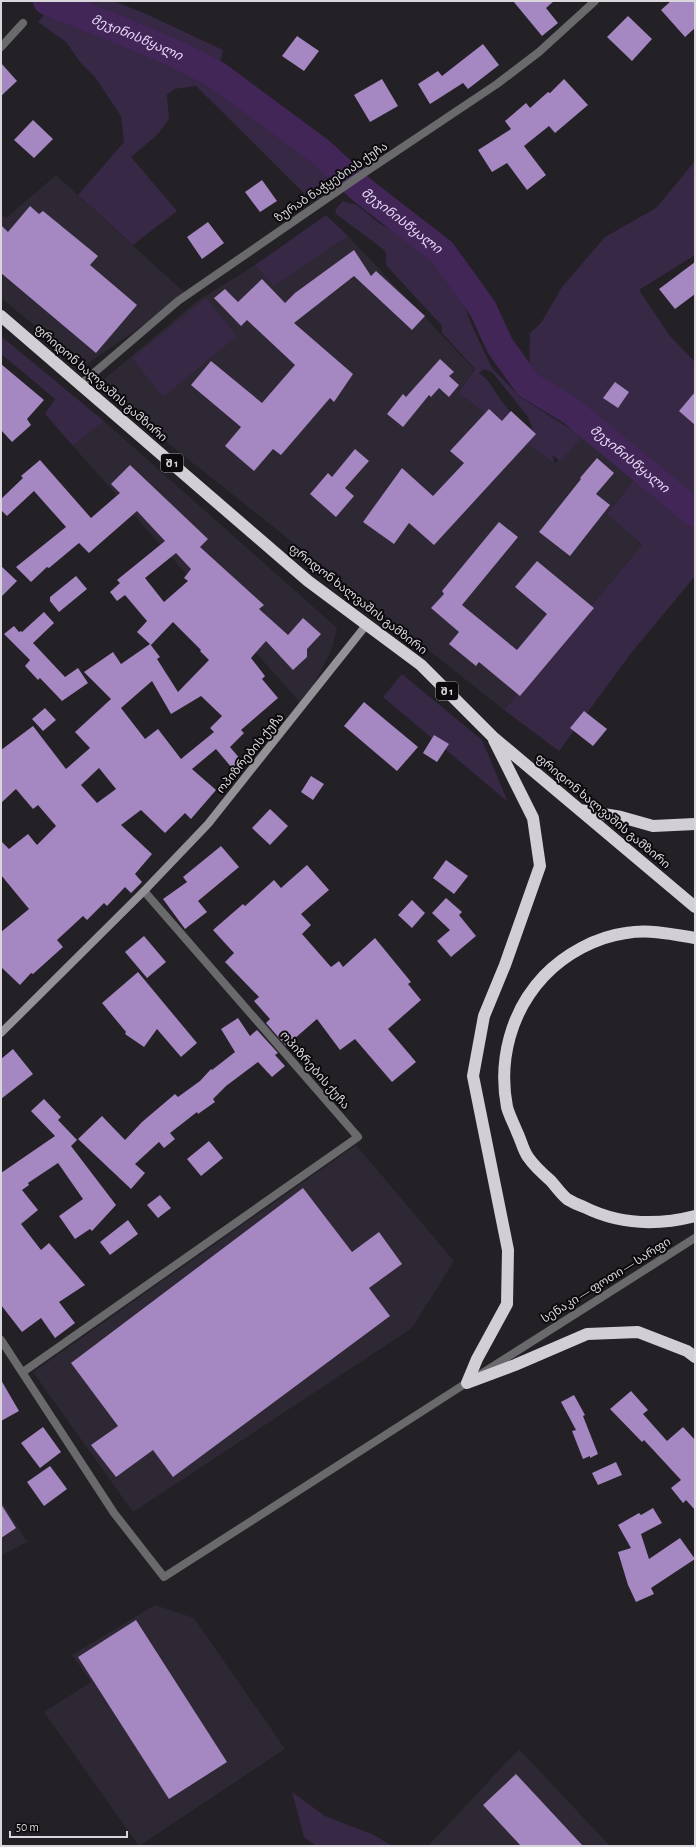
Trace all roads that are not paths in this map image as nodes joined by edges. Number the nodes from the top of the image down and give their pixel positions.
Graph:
1 (595, 1) edge
2 (23, 23) dead end
3 (1, 47) edge
4 (1, 316) edge
5 (81, 384) junction
6 (367, 624) junction
7 (493, 737) junction
8 (580, 810) junction
9 (695, 824) edge
10 (144, 891) junction
11 (695, 907) edge
12 (695, 938) edge
13 (1, 1033) edge
14 (695, 1216) edge
15 (695, 1238) edge
16 (1, 1340) edge
17 (695, 1357) edge
18 (23, 1372) junction
19 (467, 1382) junction

1 - 5 street, ზურაბ ნაჭყებიას ქუჩა
2 - 3 street
4 - 5 highway, ფრიდონ ხალვაშის გამზირი / შ 1
5 - 6 highway, ფრიდონ ხალვაშის გამზირი / შ 1
6 - 7 highway, ფრიდონ ხალვაშის გამზირი / შ 1
6 - 10 street, ოპიზრების ქუჩა
7 - 8 highway, ფრიდონ ხალვაშის გამზირი / შ 1
7 - 19 highway
8 - 9 highway
8 - 11 highway, ფრიდონ ხალვაშის გამზირი / შ 1
10 - 13 street, ოპიზრების ქუჩა
10 - 18 street, ოპიზრების ქუჩა
12 - 14 highway
15 - 19 street, სენაკი — ფოთი — სარფი
16 - 18 street
17 - 19 highway
18 - 19 street, სენაკი — ფოთი — სარფი

